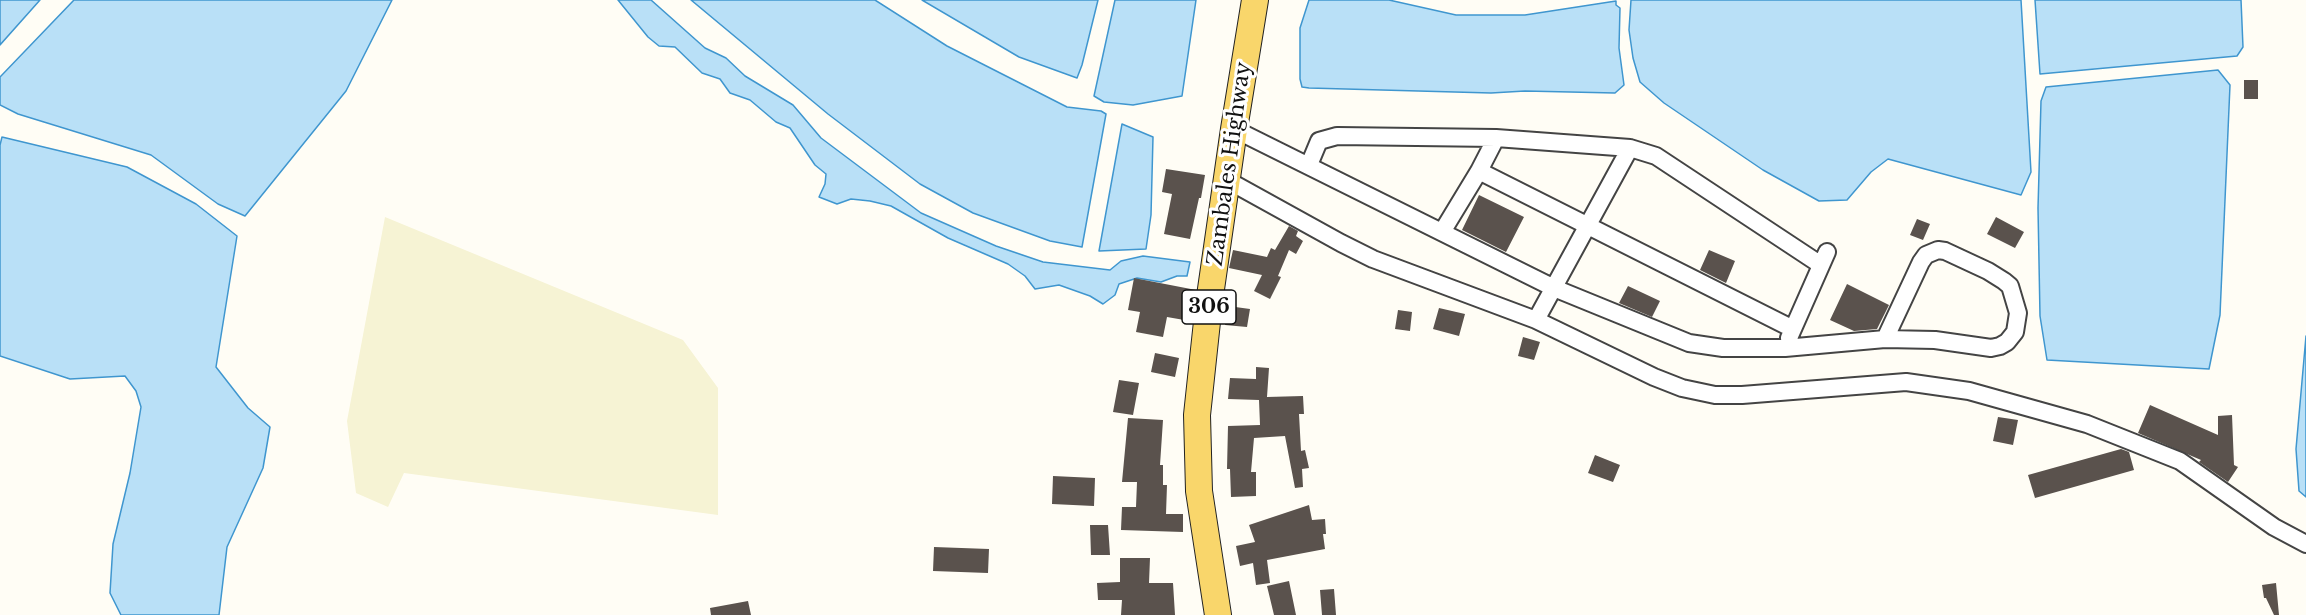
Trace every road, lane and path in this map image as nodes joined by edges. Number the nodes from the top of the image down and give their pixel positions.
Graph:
1 (1255, 0) edge
2 (1233, 129) junction
3 (1496, 138) junction
4 (1630, 148) junction
5 (1309, 165) junction
6 (1479, 171) junction
7 (1227, 180) junction
8 (1589, 225) junction
9 (1442, 232) junction
10 (1554, 288) junction
11 (1536, 320) junction
12 (1793, 329) junction
13 (1885, 339) junction
14 (1785, 348) junction
15 (2306, 544) edge
16 (1218, 615) edge

1 - 2 main road, Zambales Highway / 306
2 - 5 street
2 - 7 main road, Zambales Highway / 306
3 - 4 street
3 - 5 street
3 - 6 street
4 - 8 street
4 - 12 street
5 - 9 street
6 - 8 street
6 - 9 street
7 - 11 street
7 - 16 main road, Zambales Highway / 306
8 - 10 street
8 - 12 street
9 - 10 street
10 - 11 street
10 - 14 street
11 - 15 street
12 - 14 street
13 - 13 street
13 - 14 street

